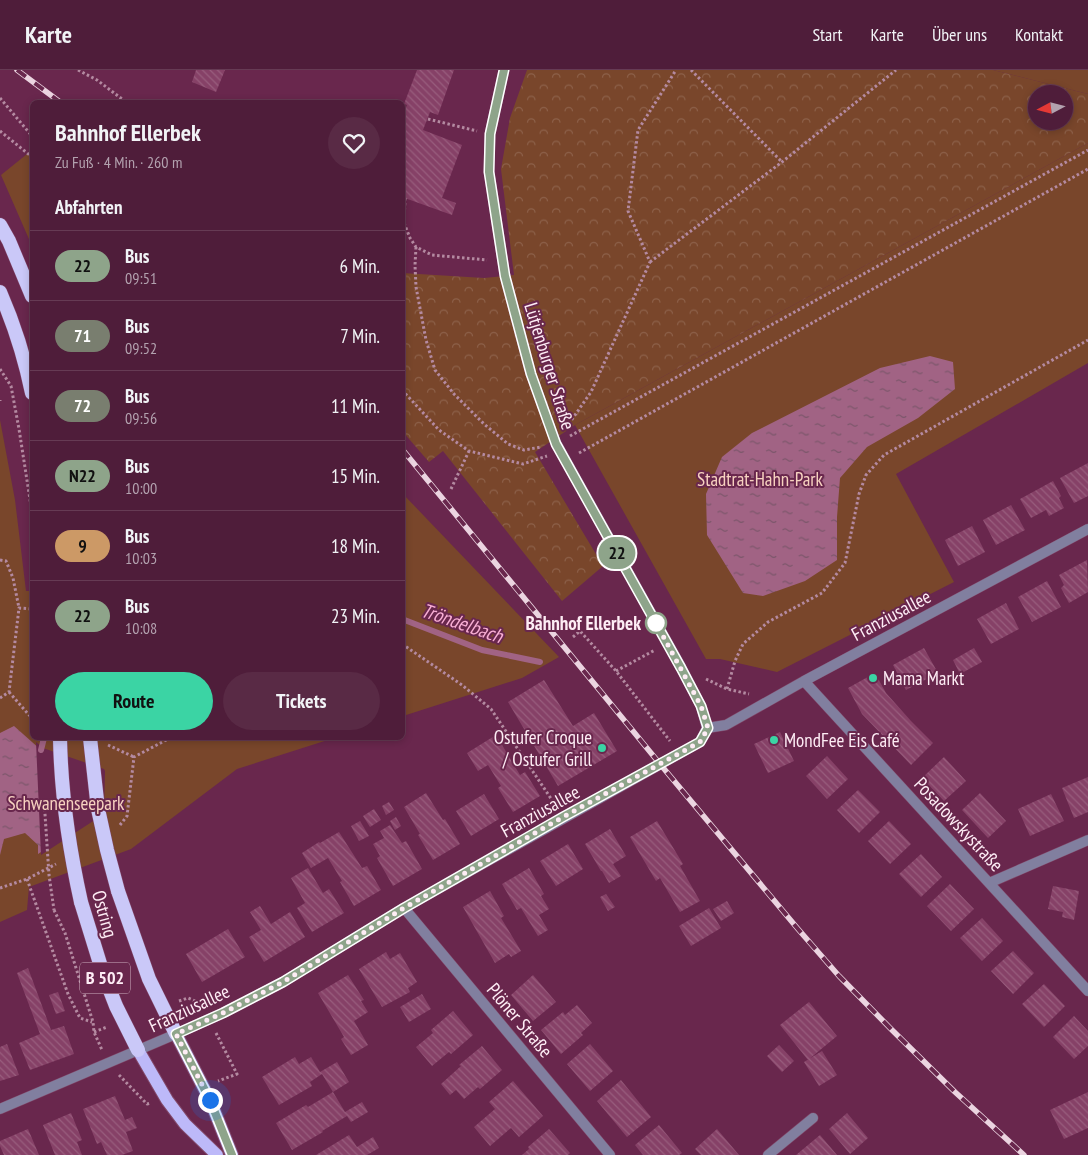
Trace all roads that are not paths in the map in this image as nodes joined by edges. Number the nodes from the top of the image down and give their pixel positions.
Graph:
1 (504, 70) edge
2 (0, 225) edge
3 (30, 291) edge
4 (0, 292) edge
5 (30, 386) edge
6 (1088, 529) edge
7 (804, 681) junction
8 (708, 728) junction
9 (60, 740) edge
10 (90, 740) edge
11 (1088, 840) edge
12 (989, 882) junction
13 (404, 908) junction
14 (1088, 991) edge
15 (176, 1034) junction
16 (138, 1050) junction
17 (0, 1109) edge
18 (813, 1118) dead end
19 (217, 1155) edge
20 (232, 1155) edge
21 (610, 1155) edge
22 (768, 1155) edge

1 - 8 street, Lütjenburger Straße
2 - 3 highway
4 - 5 highway
6 - 7 street, Franziusallee
7 - 8 street, Franziusallee
7 - 12 street, Posadowskystraße
8 - 13 street, Franziusallee
9 - 16 highway, Ostring / B 502, bridge
10 - 15 highway, Ostring / B 502, bridge
11 - 12 street
12 - 14 street, Posadowskystraße
13 - 15 street, Franziusallee
13 - 21 street, Plöner Straße
15 - 16 street, Franziusallee
15 - 20 main road, Ostring / B 502
16 - 17 street, Franziusallee
16 - 19 main road, Ostring / B 502
18 - 22 street

